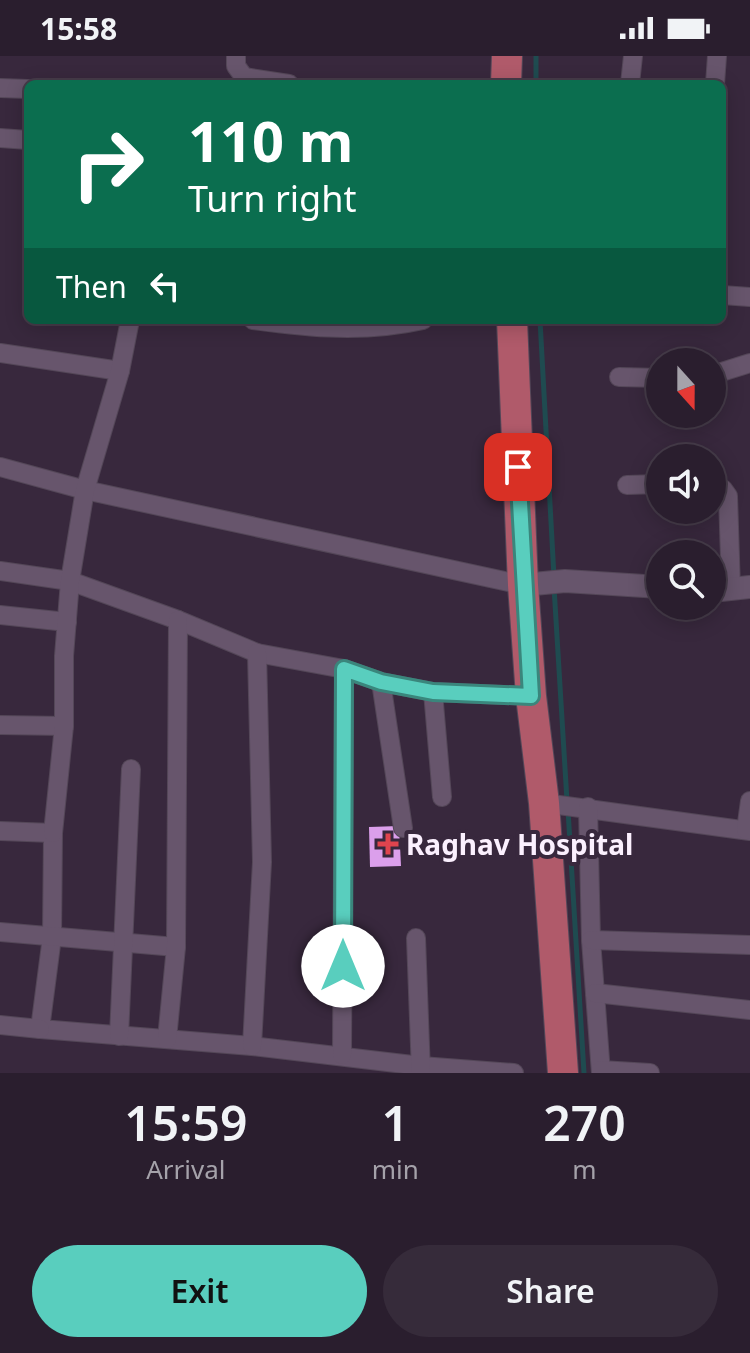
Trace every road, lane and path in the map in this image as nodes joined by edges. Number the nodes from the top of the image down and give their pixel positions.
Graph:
1 (236, 56) edge
2 (507, 56) edge
3 (633, 56) edge
4 (717, 56) edge
5 (263, 80) edge
6 (506, 80) edge
7 (630, 80) edge
8 (715, 80) edge
9 (0, 88) edge
10 (24, 89) edge
11 (0, 138) edge
12 (24, 140) edge
13 (726, 295) edge
14 (750, 297) edge
15 (129, 324) edge
16 (289, 324) edge
17 (406, 324) edge
18 (512, 324) edge
19 (0, 353) edge
20 (750, 363) edge
21 (120, 371) junction
22 (726, 371) edge
23 (619, 377) dead end
24 (646, 378) edge
25 (0, 467) edge
26 (646, 484) edge
27 (627, 485) dead end
28 (85, 490) junction
29 (726, 493) edge
30 (0, 571) edge
31 (70, 581) junction
32 (529, 584) junction
33 (646, 586) edge
34 (731, 589) edge
35 (0, 615) edge
36 (178, 620) junction
37 (67, 622) junction
38 (257, 653) junction
39 (344, 669) junction
40 (381, 682) junction
41 (433, 692) junction
42 (531, 696) junction
43 (0, 725) edge
44 (64, 726) junction
45 (131, 769) dead end
46 (442, 797) dead end
47 (750, 801) edge
48 (551, 803) junction
49 (584, 807) junction
50 (403, 828) dead end
51 (748, 830) edge
52 (0, 831) edge
53 (53, 833) junction
54 (0, 932) edge
55 (52, 937) junction
56 (416, 938) dead end
57 (591, 940) junction
58 (123, 944) junction
59 (750, 945) edge
60 (176, 947) junction
61 (595, 993) junction
62 (750, 1010) edge
63 (0, 1025) edge
64 (40, 1029) junction
65 (119, 1036) junction
66 (167, 1039) junction
67 (252, 1046) junction
68 (342, 1055) junction
69 (421, 1069) edge
70 (601, 1072) edge
71 (514, 1073) edge
72 (563, 1073) edge
73 (650, 1073) edge

1 - 5 street
2 - 6 highway
3 - 7 street
4 - 8 street
9 - 10 street
11 - 12 street
13 - 14 street
15 - 21 street
16 - 17 street
18 - 32 highway
19 - 21 street
20 - 22 street
21 - 28 street
23 - 24 street
25 - 28 street
26 - 27 street
28 - 31 street
28 - 32 street
29 - 34 street
30 - 31 street
31 - 36 street
31 - 37 street
32 - 33 street
32 - 42 highway
35 - 37 street
36 - 38 street
36 - 60 street
37 - 44 street
38 - 39 street
38 - 67 street
39 - 40 street
39 - 68 street
40 - 41 street
40 - 50 street
41 - 42 street
41 - 46 street
42 - 48 highway
43 - 44 street
44 - 53 street
45 - 58 street
47 - 51 street
48 - 49 street
48 - 72 highway
49 - 51 street
49 - 57 street
52 - 53 street
53 - 55 street
54 - 55 street
55 - 58 street
55 - 64 street
56 - 69 street
57 - 59 street
57 - 61 street
58 - 60 street
58 - 65 street
60 - 66 street
61 - 62 street
61 - 70 street
63 - 64 street
64 - 65 street
65 - 66 street
66 - 67 street
67 - 68 street
68 - 69 street
69 - 71 street
70 - 73 street

